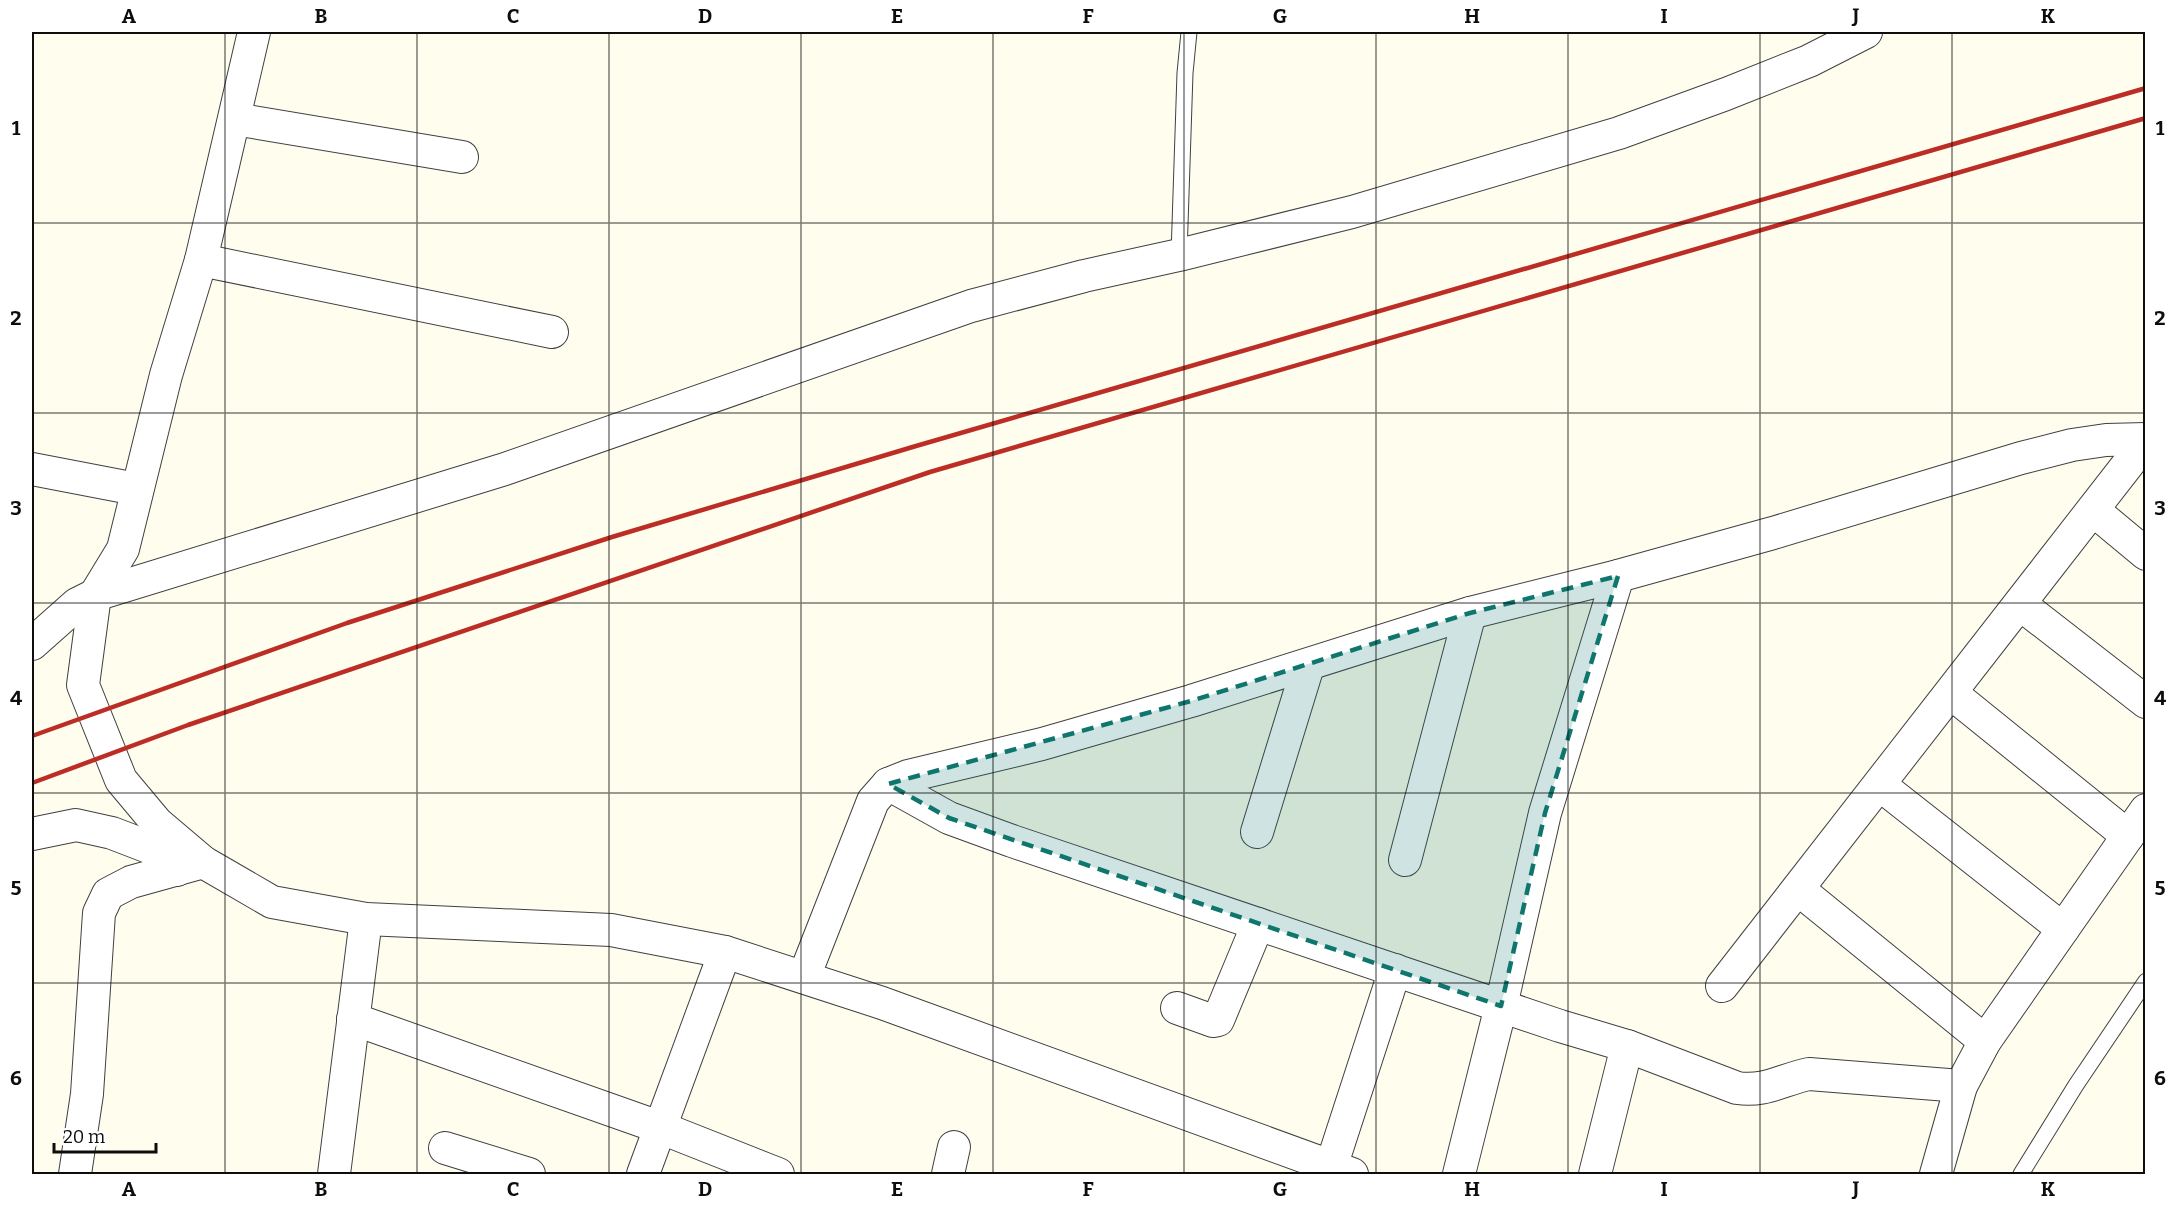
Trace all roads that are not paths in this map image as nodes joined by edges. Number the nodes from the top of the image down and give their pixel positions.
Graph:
1 (254, 32) edge
2 (1189, 32) edge
3 (1866, 32) edge
4 (235, 119) junction
5 (462, 158) dead end
6 (1179, 255) junction
7 (201, 260) junction
8 (552, 332) dead end
9 (2145, 440) edge
10 (32, 469) edge
11 (136, 489) junction
12 (2093, 510) junction
13 (2145, 555) edge
14 (1618, 576) junction
15 (95, 595) junction
16 (2020, 604) junction
17 (1470, 614) junction
18 (32, 645) edge
19 (1308, 666) junction
20 (1951, 693) junction
21 (2145, 702) edge
22 (888, 784) junction
23 (1880, 785) junction
24 (2145, 810) edge
25 (1257, 832) dead end
26 (32, 834) edge
27 (2128, 836) junction
28 (1405, 860) dead end
29 (190, 866) junction
30 (1798, 889) junction
31 (366, 919) junction
32 (1258, 924) junction
33 (2063, 929) junction
34 (725, 952) junction
35 (1395, 970) junction
36 (804, 977) junction
37 (2145, 981) edge
38 (1722, 986) dead end
39 (1501, 1006) junction
40 (1177, 1008) dead end
41 (353, 1019) junction
42 (1985, 1041) junction
43 (1627, 1046) junction
44 (1960, 1086) junction
45 (659, 1127) junction
46 (445, 1148) dead end
47 (1341, 1171) edge
48 (75, 1174) edge
49 (334, 1174) edge
50 (529, 1174) edge
51 (643, 1174) edge
52 (778, 1174) edge
53 (1460, 1174) edge
54 (1595, 1174) edge
55 (1936, 1174) edge
56 (2021, 1174) edge

1 - 4 street
2 - 6 lane
3 - 6 street
4 - 5 street
4 - 7 street
6 - 15 street
7 - 8 street
7 - 11 street
9 - 12 street
9 - 14 street
10 - 11 street
11 - 15 street
12 - 13 street
12 - 16 street
14 - 17 street
14 - 39 street
15 - 18 street
15 - 29 street
16 - 20 street
16 - 21 street
17 - 19 street
17 - 28 street
19 - 22 street
19 - 25 street
20 - 23 street
20 - 27 street
22 - 32 street
22 - 36 street
23 - 30 street
23 - 33 street
24 - 27 street
26 - 29 street
27 - 33 street
29 - 31 street
29 - 48 street
30 - 38 street
30 - 42 street
31 - 34 street
31 - 41 street
32 - 35 street
32 - 40 street
33 - 42 street
34 - 36 street
34 - 45 street
35 - 39 street
35 - 47 street
36 - 47 street
37 - 56 lane
39 - 43 street
39 - 53 street
41 - 45 street
41 - 49 street
42 - 44 street
43 - 44 street
43 - 54 street
44 - 55 street
45 - 51 street
45 - 52 street
46 - 50 street

